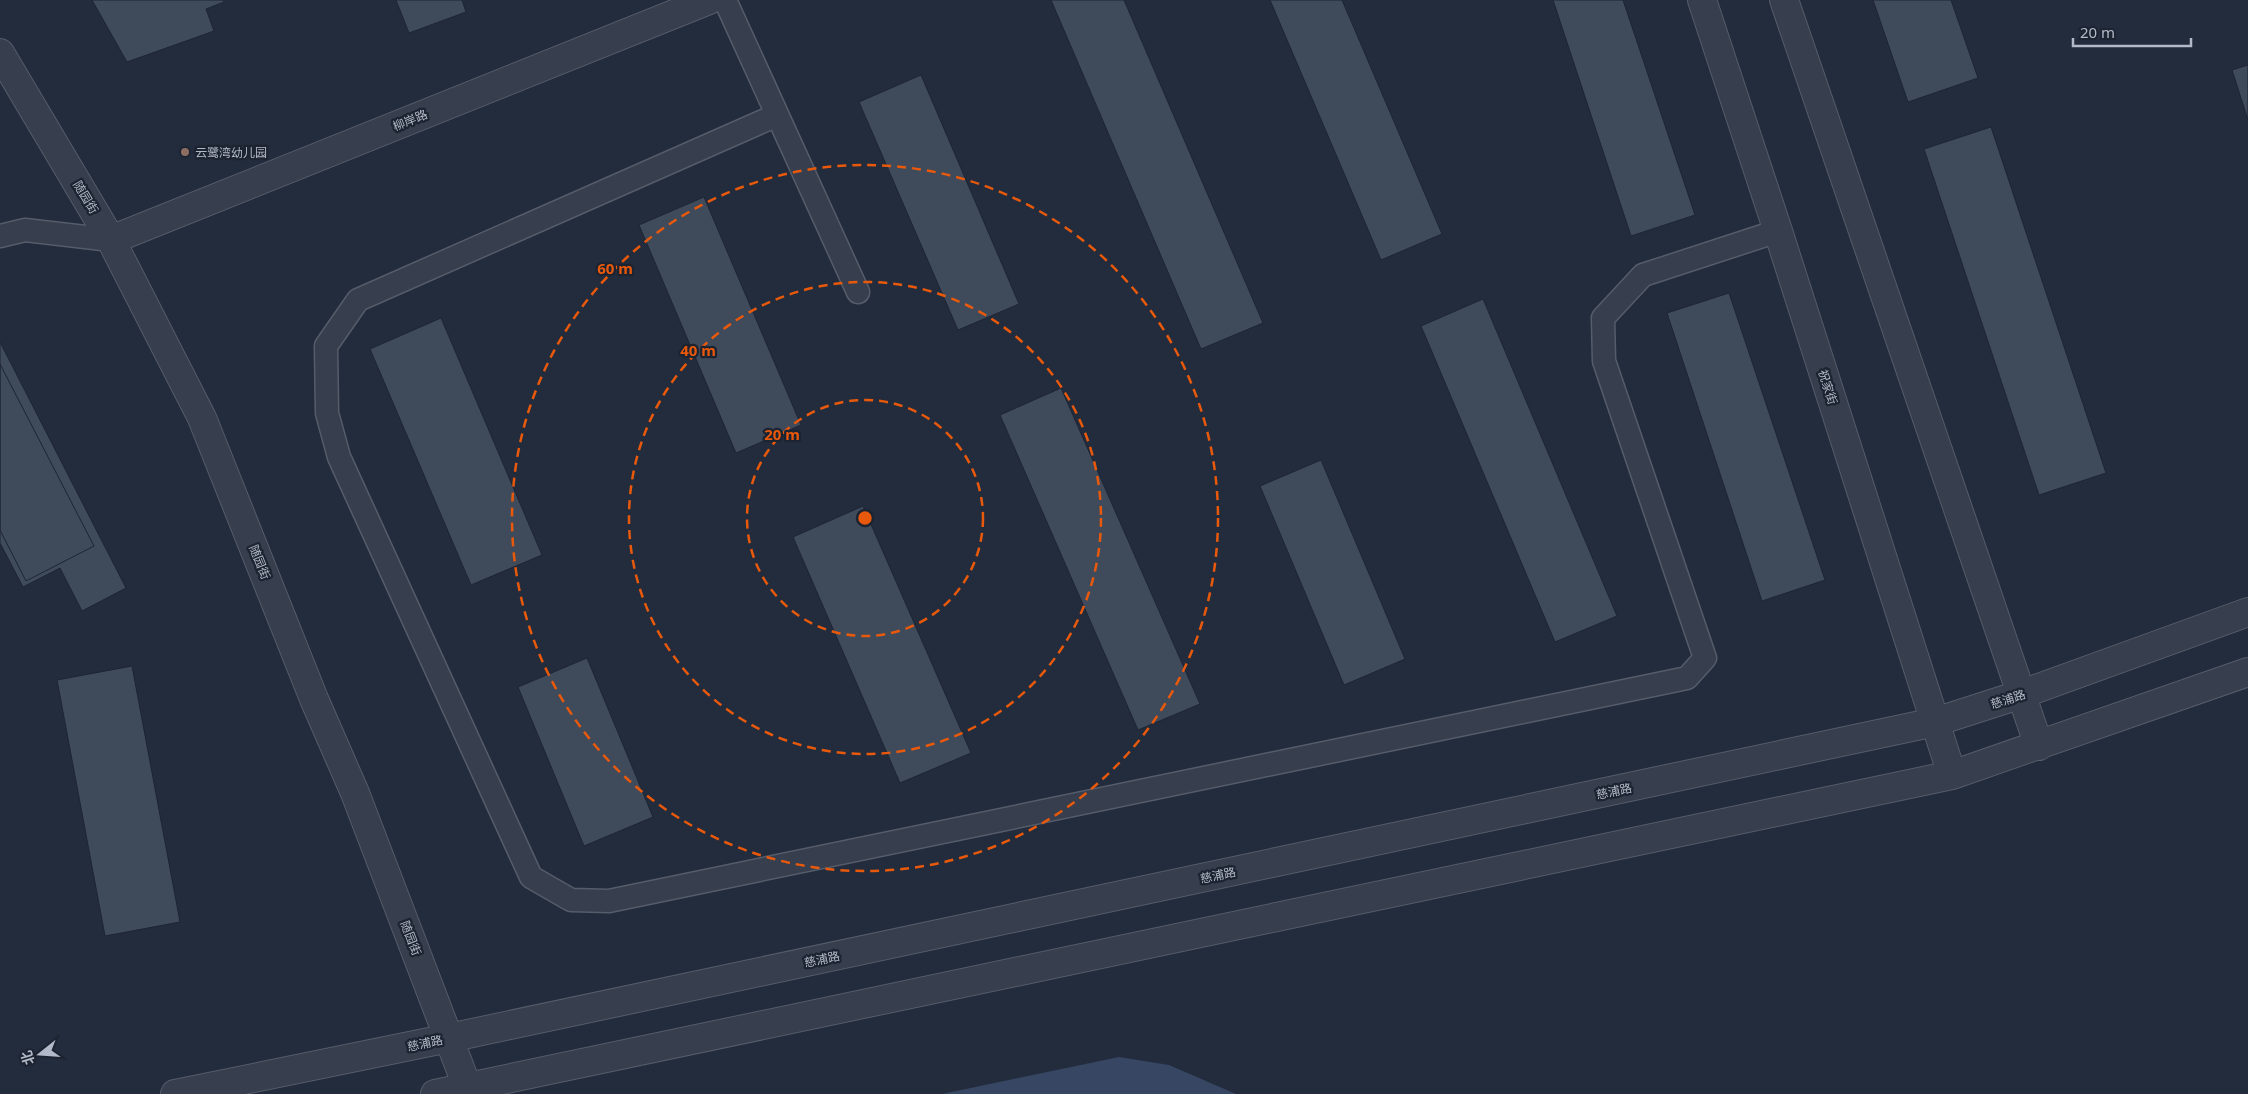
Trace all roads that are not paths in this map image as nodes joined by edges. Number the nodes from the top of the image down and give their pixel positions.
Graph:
1 (709, 0) edge
2 (725, 0) edge
3 (1702, 0) edge
4 (1784, 0) edge
5 (0, 53) edge
6 (777, 114) junction
7 (1778, 231) junction
8 (0, 236) edge
9 (112, 240) junction
10 (858, 292) dead end
11 (2248, 612) edge
12 (2248, 672) edge
13 (2022, 694) junction
14 (1935, 722) junction
15 (2039, 746) junction
16 (1952, 775) junction
17 (449, 1038) junction
18 (469, 1091) edge
19 (175, 1094) edge
20 (435, 1094) edge

1 - 9 street, 柳岸路
2 - 6 lane
3 - 7 street, 祝家街
4 - 13 street
5 - 9 street, 随园街
6 - 7 lane
6 - 10 lane
7 - 14 street, 祝家街
8 - 9 lane
9 - 17 street, 随园街
11 - 13 street, 慈浦路
12 - 15 street
13 - 14 street, 慈浦路
13 - 15 street
14 - 16 street, 祝家街
14 - 17 street, 慈浦路
15 - 16 street
16 - 18 street
17 - 18 street, 随园街
17 - 19 street, 慈浦路
18 - 20 street

